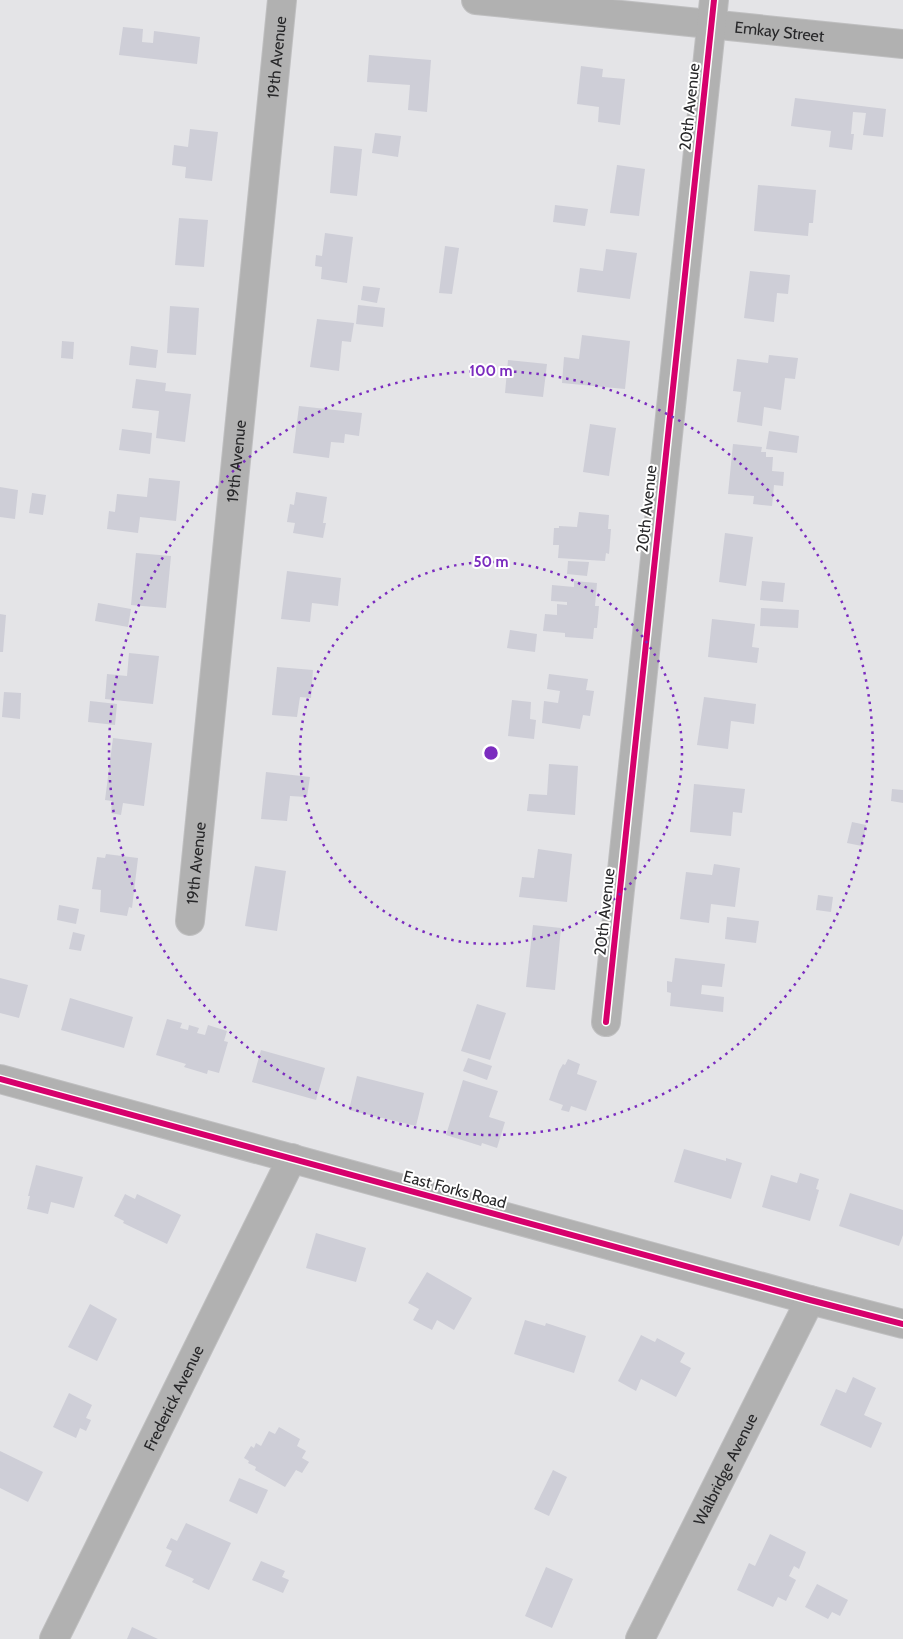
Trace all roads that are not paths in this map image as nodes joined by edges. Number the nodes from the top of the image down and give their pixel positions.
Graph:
1 (282, 0) edge
2 (476, 0) edge
3 (713, 12) edge
4 (903, 44) edge
5 (190, 921) dead end
6 (606, 1022) dead end
7 (0, 1079) edge
8 (292, 1158) junction
9 (810, 1300) junction
10 (903, 1324) edge
11 (54, 1639) edge
12 (640, 1639) edge

1 - 5 street, 19th Avenue
2 - 3 street, Emkay Street
3 - 4 street, Emkay Street
3 - 6 street, 20th Avenue
7 - 8 street, East Forks Road
8 - 9 street, East Forks Road
8 - 11 street, Frederick Avenue
9 - 10 street, East Forks Road
9 - 12 street, Walbridge Avenue

